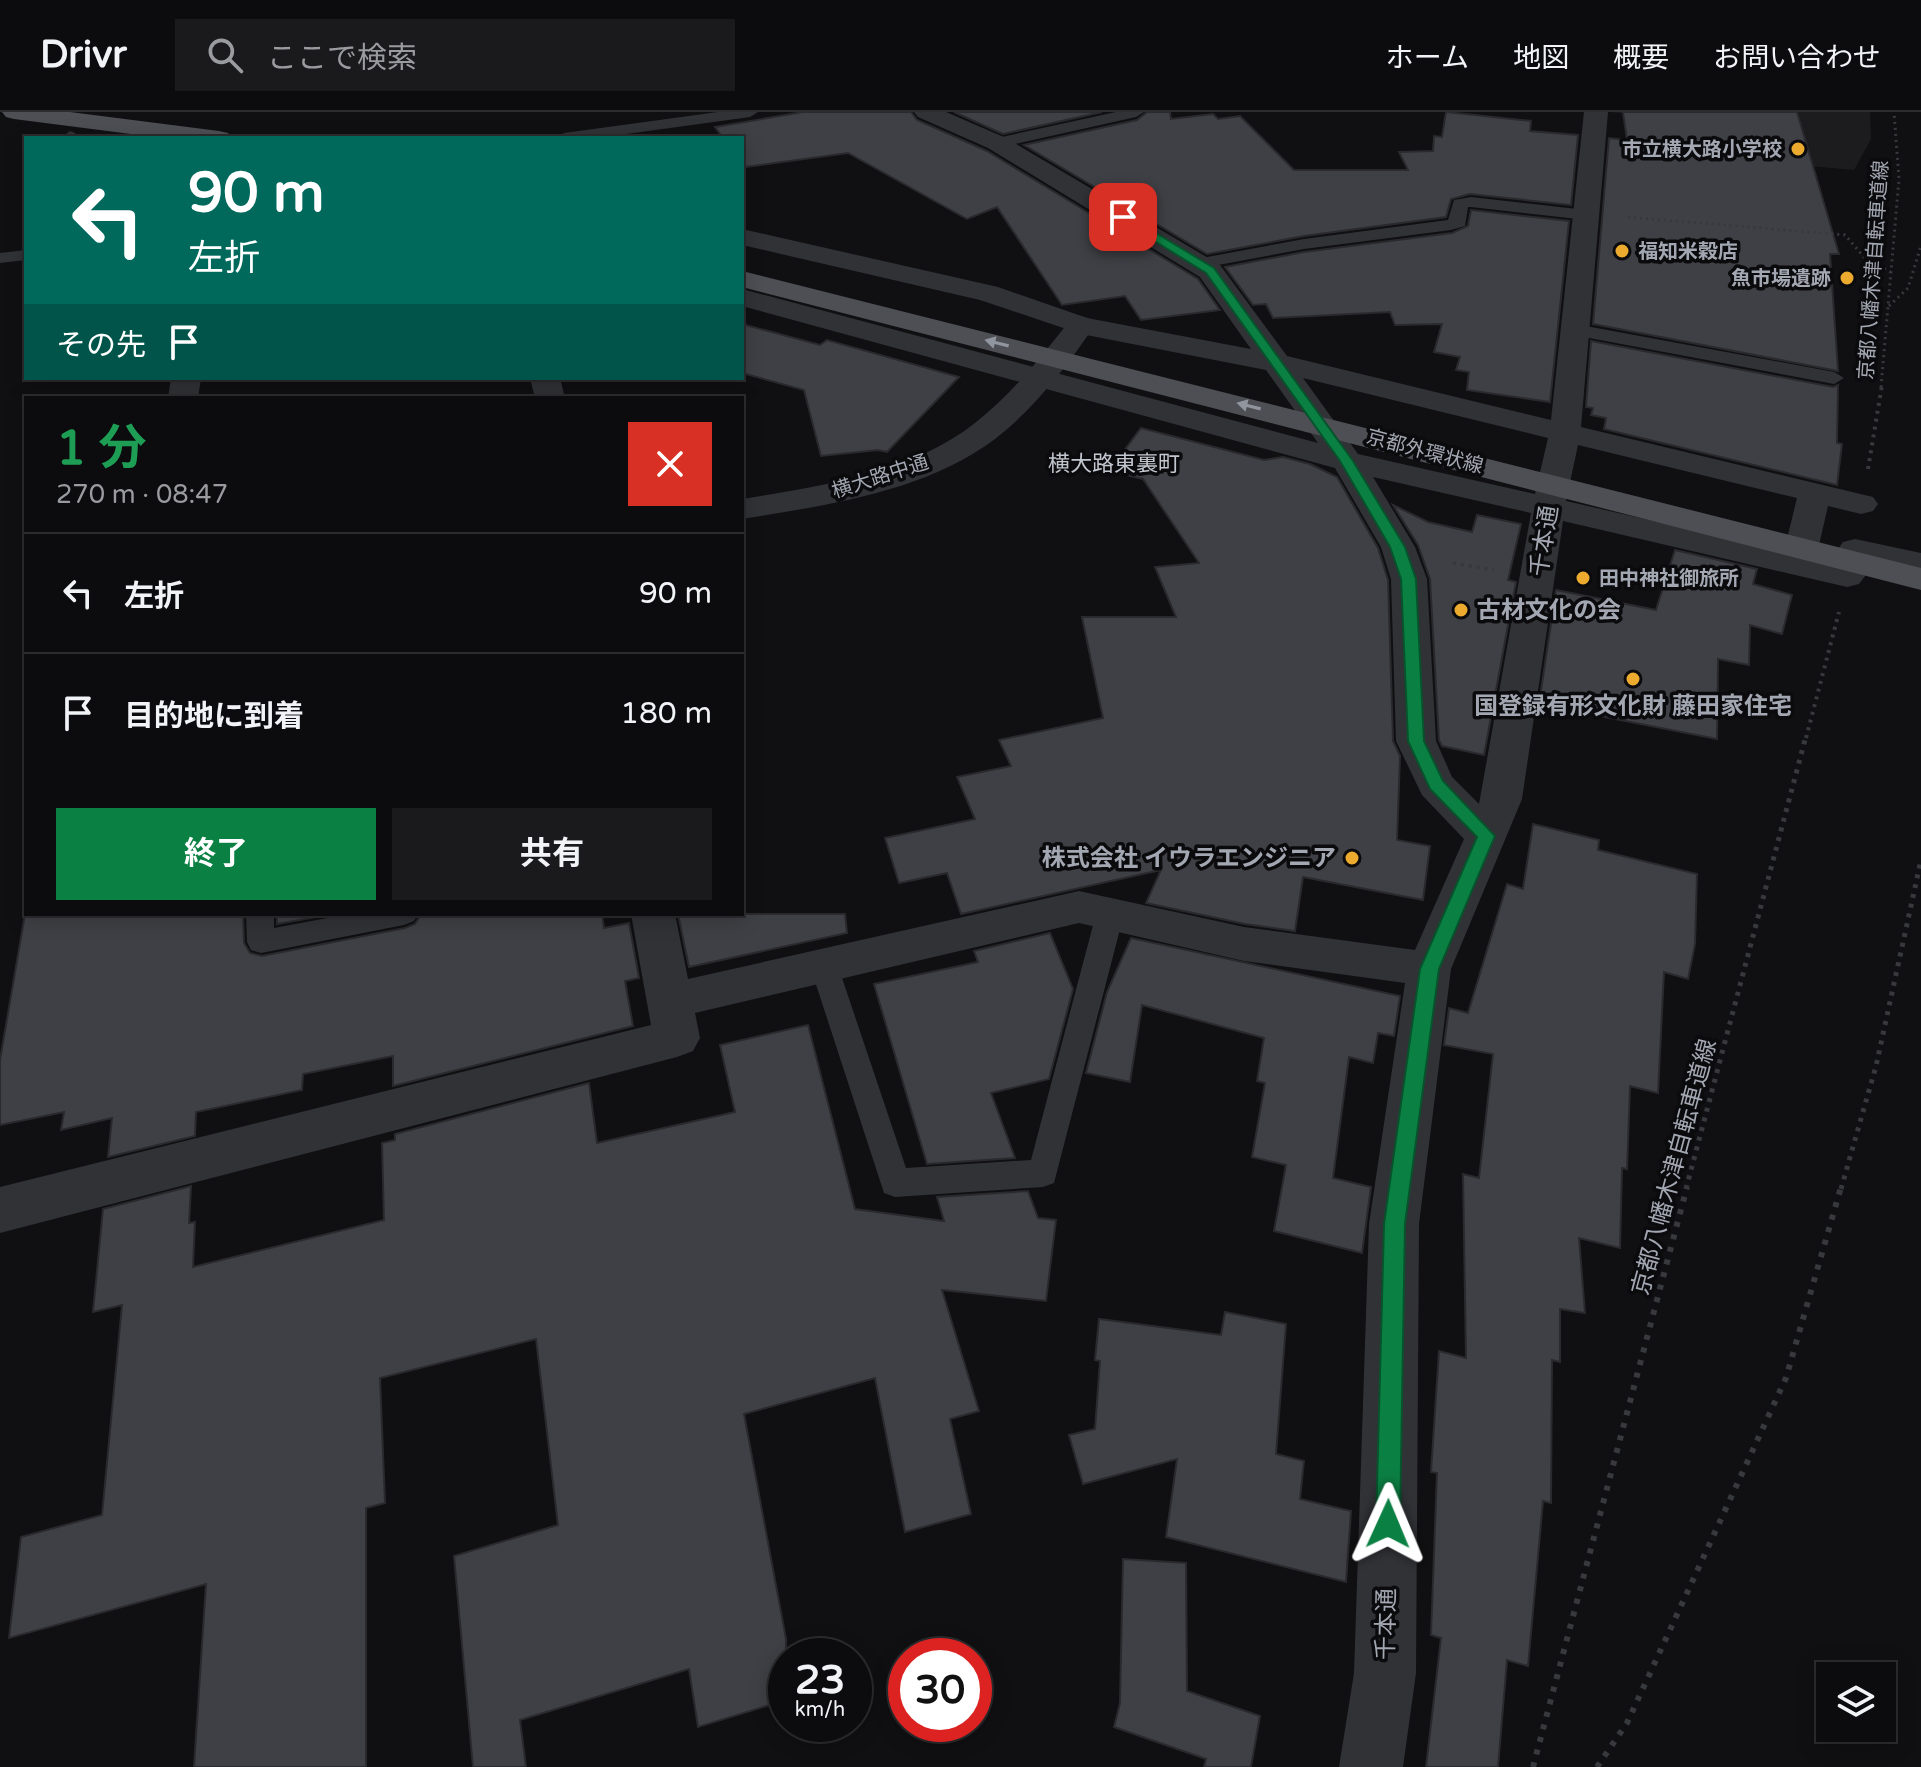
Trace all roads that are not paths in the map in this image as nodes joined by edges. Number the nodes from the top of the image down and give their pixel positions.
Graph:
1 (14, 112) edge
2 (750, 112) edge
3 (926, 112) edge
4 (1136, 112) edge
5 (1596, 112) edge
6 (699, 116) edge
7 (0, 128) edge
8 (70, 128) edge
9 (189, 136) edge
10 (576, 136) edge
11 (997, 143) junction
12 (1586, 214) junction
13 (744, 237) edge
14 (24, 255) edge
15 (744, 255) edge
16 (0, 258) edge
17 (1202, 263) junction
18 (749, 287) edge
19 (1081, 325) junction
20 (1575, 330) junction
21 (1273, 362) junction
22 (1040, 378) junction
23 (1834, 378) dead end
24 (1565, 434) junction
25 (1347, 461) junction
26 (1815, 493) junction
27 (1861, 504) dead end
28 (1549, 505) junction
29 (744, 509) edge
30 (1798, 563) junction
31 (1915, 563) edge
32 (1486, 836) junction
33 (1110, 914) junction
34 (260, 916) edge
35 (394, 916) edge
36 (653, 916) edge
37 (824, 966) junction
38 (1429, 969) junction
39 (670, 1001) junction
40 (0, 1210) edge
41 (1371, 1767) edge

1 - 8 main road
2 - 6 lane
3 - 11 street
4 - 11 lane
5 - 12 street, 千本通
6 - 10 lane
7 - 8 main road
8 - 9 main road
11 - 17 street
12 - 17 lane
12 - 20 street, 千本通
13 - 19 street
14 - 16 lane
15 - 31 main road, 京都外環状線
17 - 21 street
18 - 22 street
31 -> 18 main road, 京都外環状線
19 - 21 street
19 - 22 street, 横大路中通
20 - 23 lane
20 - 24 street, 千本通
21 - 24 street
21 - 25 street
22 - 25 street
22 - 29 street, 横大路中通
24 - 26 street
24 - 28 street, 千本通
25 - 28 street
25 - 32 street
26 - 27 street
26 - 30 street
28 - 30 street
28 - 32 street, 千本通
30 - 31 street
32 - 38 street, 千本通
33 - 37 street
33 - 37 lane
33 - 38 street
34 - 35 lane
36 - 39 street
37 - 39 street
38 - 41 street, 千本通
39 - 40 street

